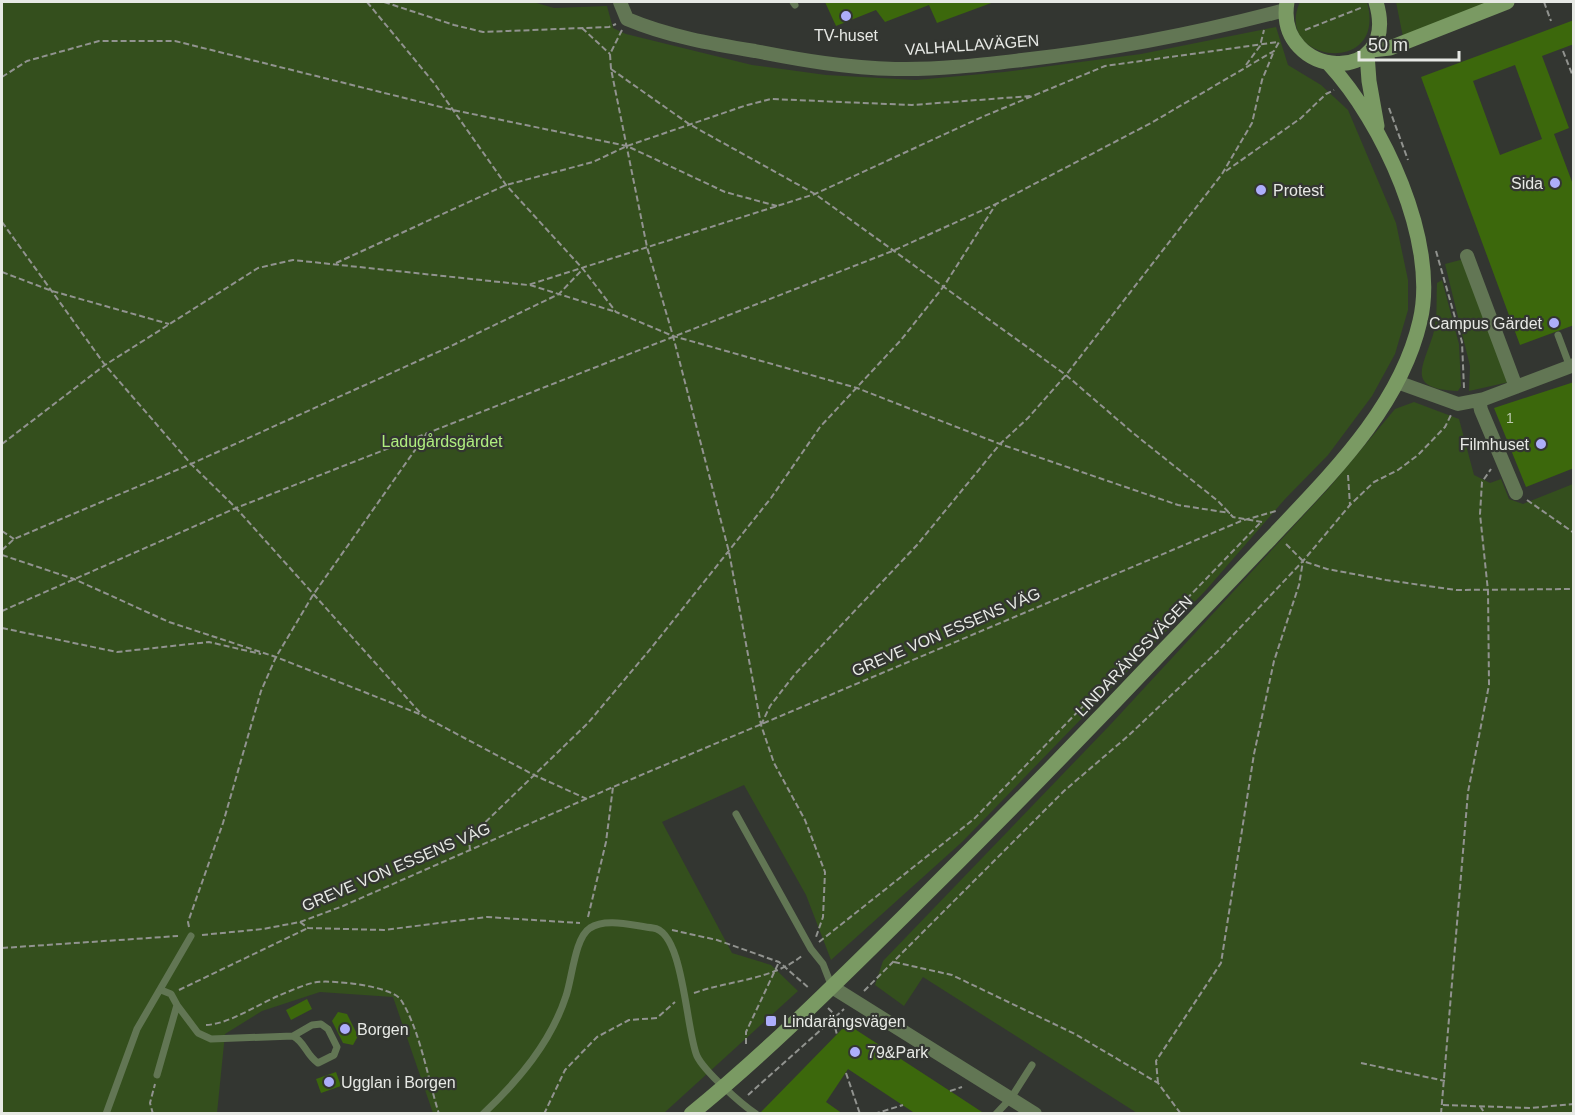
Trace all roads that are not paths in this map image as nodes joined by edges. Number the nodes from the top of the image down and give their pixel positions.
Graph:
1 (620, 2) edge
2 (1507, 2) edge
3 (1373, 3) edge
4 (1286, 6) edge
5 (1369, 52) junction
6 (1329, 64) junction
7 (1380, 137) junction
8 (1467, 256) dead end
9 (1558, 335) dead end
10 (1572, 366) edge
11 (1397, 382) junction
12 (1516, 387) junction
13 (1479, 400) junction
14 (1516, 493) road end
15 (736, 814) dead end
16 (191, 936) road end
17 (832, 987) junction
18 (161, 990) junction
19 (177, 1005) junction
20 (293, 1036) junction
21 (1032, 1065) dead end
22 (157, 1075) road end
23 (724, 1086) junction
24 (1011, 1098) junction
25 (106, 1113) edge
26 (483, 1113) edge
27 (691, 1113) edge
28 (756, 1113) edge
29 (996, 1113) edge
30 (1035, 1113) edge

1 - 4 street, VALHALLAVÄGEN
2 - 5 street
3 - 5 street
4 - 6 street, LINDARÄNGSVÄGEN
5 - 6 street
5 - 7 street, LINDARÄNGSVÄGEN
6 - 7 street, LINDARÄNGSVÄGEN
7 - 11 street, LINDARÄNGSVÄGEN
8 - 12 street
9 - 10 lane
10 - 12 street
11 - 13 street
11 - 17 street, LINDARÄNGSVÄGEN
12 - 13 street
13 - 14 street
15 - 17 lane
16 - 18 lane
17 - 23 street, LINDARÄNGSVÄGEN
17 - 24 street
18 - 19 lane
18 - 25 lane
19 - 20 lane
19 - 22 lane
20 - 20 lane
21 - 24 lane
23 - 26 lane
23 - 27 street, LINDARÄNGSVÄGEN
23 - 28 lane
24 - 29 lane
24 - 30 street

